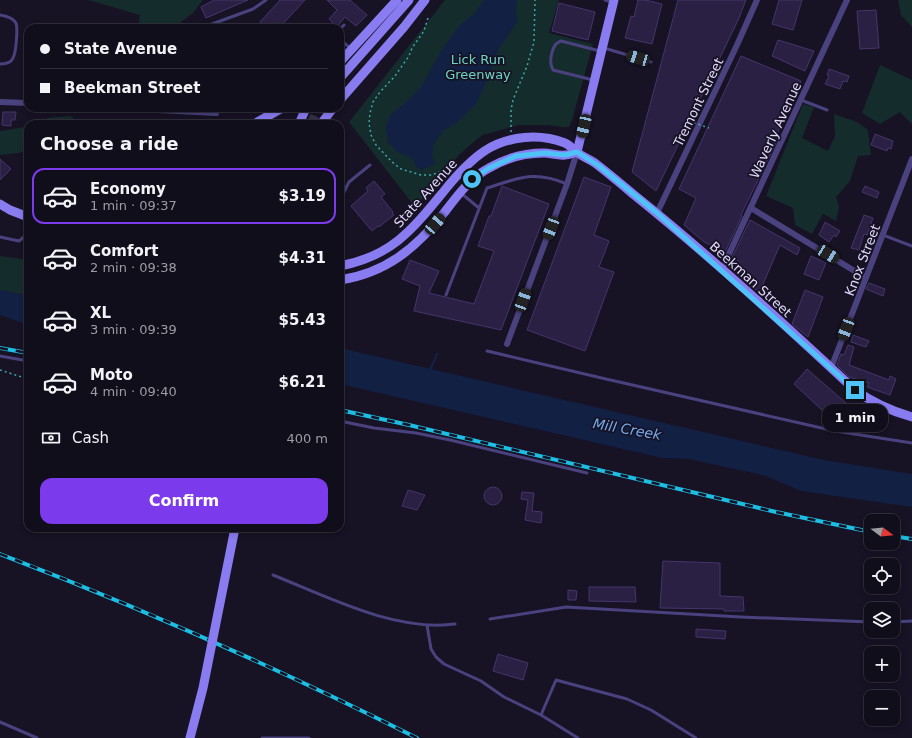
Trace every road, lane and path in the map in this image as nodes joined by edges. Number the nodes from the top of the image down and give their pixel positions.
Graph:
1 (266, 0) edge
2 (397, 0) edge
3 (409, 0) edge
4 (425, 0) edge
5 (535, 0) edge
6 (757, 0) edge
7 (847, 0) edge
8 (611, 1) edge
9 (0, 14) edge
10 (428, 18) dead end
11 (212, 24) edge
12 (344, 44) edge
13 (351, 50) junction
14 (602, 50) junction
15 (344, 58) edge
16 (651, 62) dead end
17 (0, 64) edge
18 (344, 73) edge
19 (594, 80) junction
20 (344, 96) edge
21 (801, 100) junction
22 (0, 102) edge
23 (24, 103) edge
24 (826, 110) dead end
25 (275, 112) edge
26 (331, 112) edge
27 (261, 120) edge
28 (324, 120) edge
29 (689, 121) dead end
30 (708, 128) dead end
31 (511, 132) dead end
32 (577, 152) junction
33 (912, 160) edge
34 (370, 164) dead end
35 (450, 170) dead end
36 (567, 184) junction
37 (344, 192) edge
38 (460, 193) junction
39 (0, 204) edge
40 (479, 208) junction
41 (751, 208) junction
42 (657, 213) junction
43 (24, 215) edge
44 (883, 235) junction
45 (0, 237) edge
46 (24, 237) edge
47 (912, 246) edge
48 (344, 264) edge
49 (722, 269) junction
50 (866, 278) junction
51 (344, 279) edge
52 (446, 294) dead end
53 (507, 344) dead end
54 (487, 351) dead end
55 (0, 356) edge
56 (24, 360) edge
57 (831, 368) junction
58 (0, 370) edge
59 (24, 378) edge
60 (912, 417) edge
61 (344, 422) edge
62 (912, 443) edge
63 (587, 473) dead end
64 (234, 532) edge
65 (272, 575) dead end
66 (490, 619) dead end
67 (912, 621) edge
68 (864, 622) edge
69 (900, 622) edge
70 (455, 624) dead end
71 (427, 625) junction
72 (541, 715) junction
73 (0, 722) edge
74 (37, 738) edge
75 (191, 738) edge
76 (262, 738) edge
77 (309, 738) edge
78 (578, 738) edge
79 (696, 738) edge

1 - 11 lane
2 - 13 main road
3 - 18 main road
4 - 20 main road
5 - 31 path
6 - 42 street, Tremont Street
7 - 21 street, Waverly Avenue
8 - 14 main road
9 - 17 lane
10 - 35 path
12 - 13 lane
13 - 15 main road
14 - 16 lane
14 - 19 main road
14 - 19 lane
19 - 32 main road
21 - 24 lane
21 - 41 street, Waverly Avenue
22 - 23 street
25 - 27 main road
26 - 28 main road
29 - 30 path, bridge
32 - 36 street
32 - 38 main road, State Avenue
32 - 42 main road, Beekman Street
32 - 48 main road, State Avenue
33 - 44 street, Knox Street
34 - 37 lane
36 - 40 lane
36 - 53 street
38 - 40 lane
38 - 51 main road, State Avenue
39 - 43 main road
40 - 52 lane
41 - 49 street, Waverly Avenue
41 - 50 street
42 - 49 main road, Beekman Street
44 - 47 lane
44 - 50 street, Knox Street
45 - 46 lane
49 - 57 main road, Beekman Street
50 - 57 street, Knox Street
54 - 62 lane
55 - 56 lane
57 - 60 main road, Beekman Street
58 - 59 path
61 - 63 lane
64 - 75 main road, bridge
65 - 71 lane
66 - 68 lane
67 - 69 lane
70 - 71 lane
71 - 72 lane
72 - 78 lane
72 - 79 lane
73 - 74 lane
76 - 77 lane

